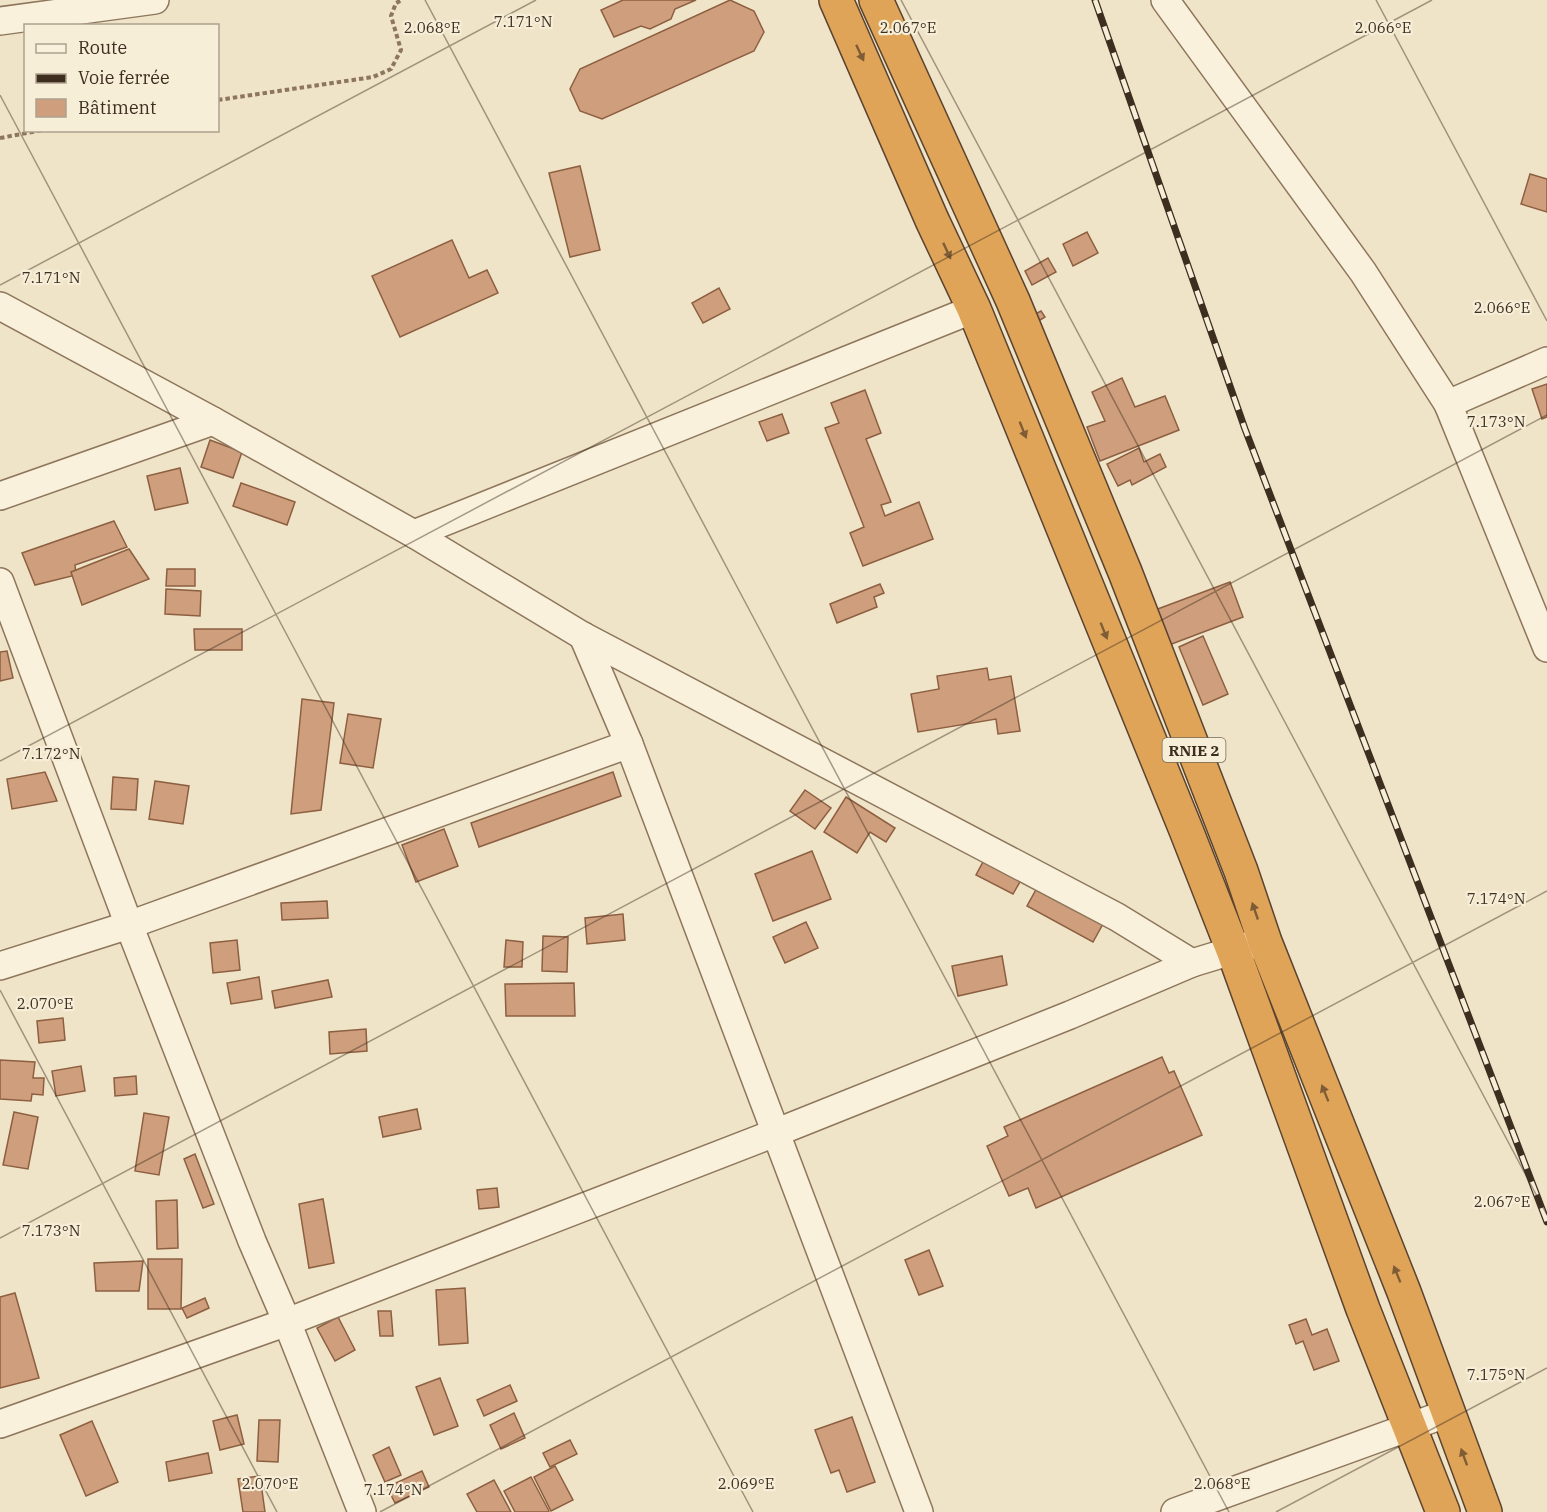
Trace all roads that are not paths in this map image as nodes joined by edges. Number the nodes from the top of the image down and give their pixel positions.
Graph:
1 (155, 0) edge
2 (836, 0) edge
3 (876, 0) edge
4 (1165, 0) edge
5 (0, 21) edge
6 (968, 202) junction
7 (932, 220) junction
8 (0, 306) edge
9 (974, 309) junction
10 (1547, 361) edge
11 (1448, 404) junction
12 (213, 421) junction
13 (0, 496) edge
14 (414, 534) junction
15 (1125, 572) junction
16 (0, 582) edge
17 (1087, 588) junction
18 (583, 636) junction
19 (1547, 648) edge
20 (628, 744) junction
21 (129, 925) junction
22 (1265, 942) junction
23 (1233, 950) junction
24 (1192, 963) junction
25 (0, 966) edge
26 (775, 1133) junction
27 (286, 1322) junction
28 (1448, 1413) junction
29 (0, 1424) edge
30 (1411, 1428) junction
31 (362, 1512) edge
32 (920, 1512) edge
33 (1175, 1512) edge
34 (1443, 1512) edge
35 (1485, 1512) edge

1 - 5 street
2 -> 7 highway, RNIE 2
3 - 6 highway, RNIE 2
4 - 11 street
6 - 7 highway
6 - 15 highway, RNIE 2
7 -> 9 highway, RNIE 2
8 - 12 street
9 - 14 street
9 -> 17 highway, RNIE 2
10 - 11 street
11 - 19 street
12 - 13 street
12 - 14 street
14 - 18 street
15 - 17 highway
22 -> 15 highway, RNIE 2
16 - 21 street
17 -> 23 highway, RNIE 2
18 - 20 street
18 - 24 street
20 - 21 street
20 - 26 street
21 - 25 street
21 - 27 street
22 - 23 street
28 -> 22 highway, RNIE 2
23 - 24 street
23 - 30 highway, RNIE 2
24 - 26 street
26 - 27 street
26 - 32 street
27 - 29 street
27 - 31 street
28 - 30 street
35 -> 28 highway, RNIE 2
30 - 33 street
30 - 34 highway, RNIE 2

